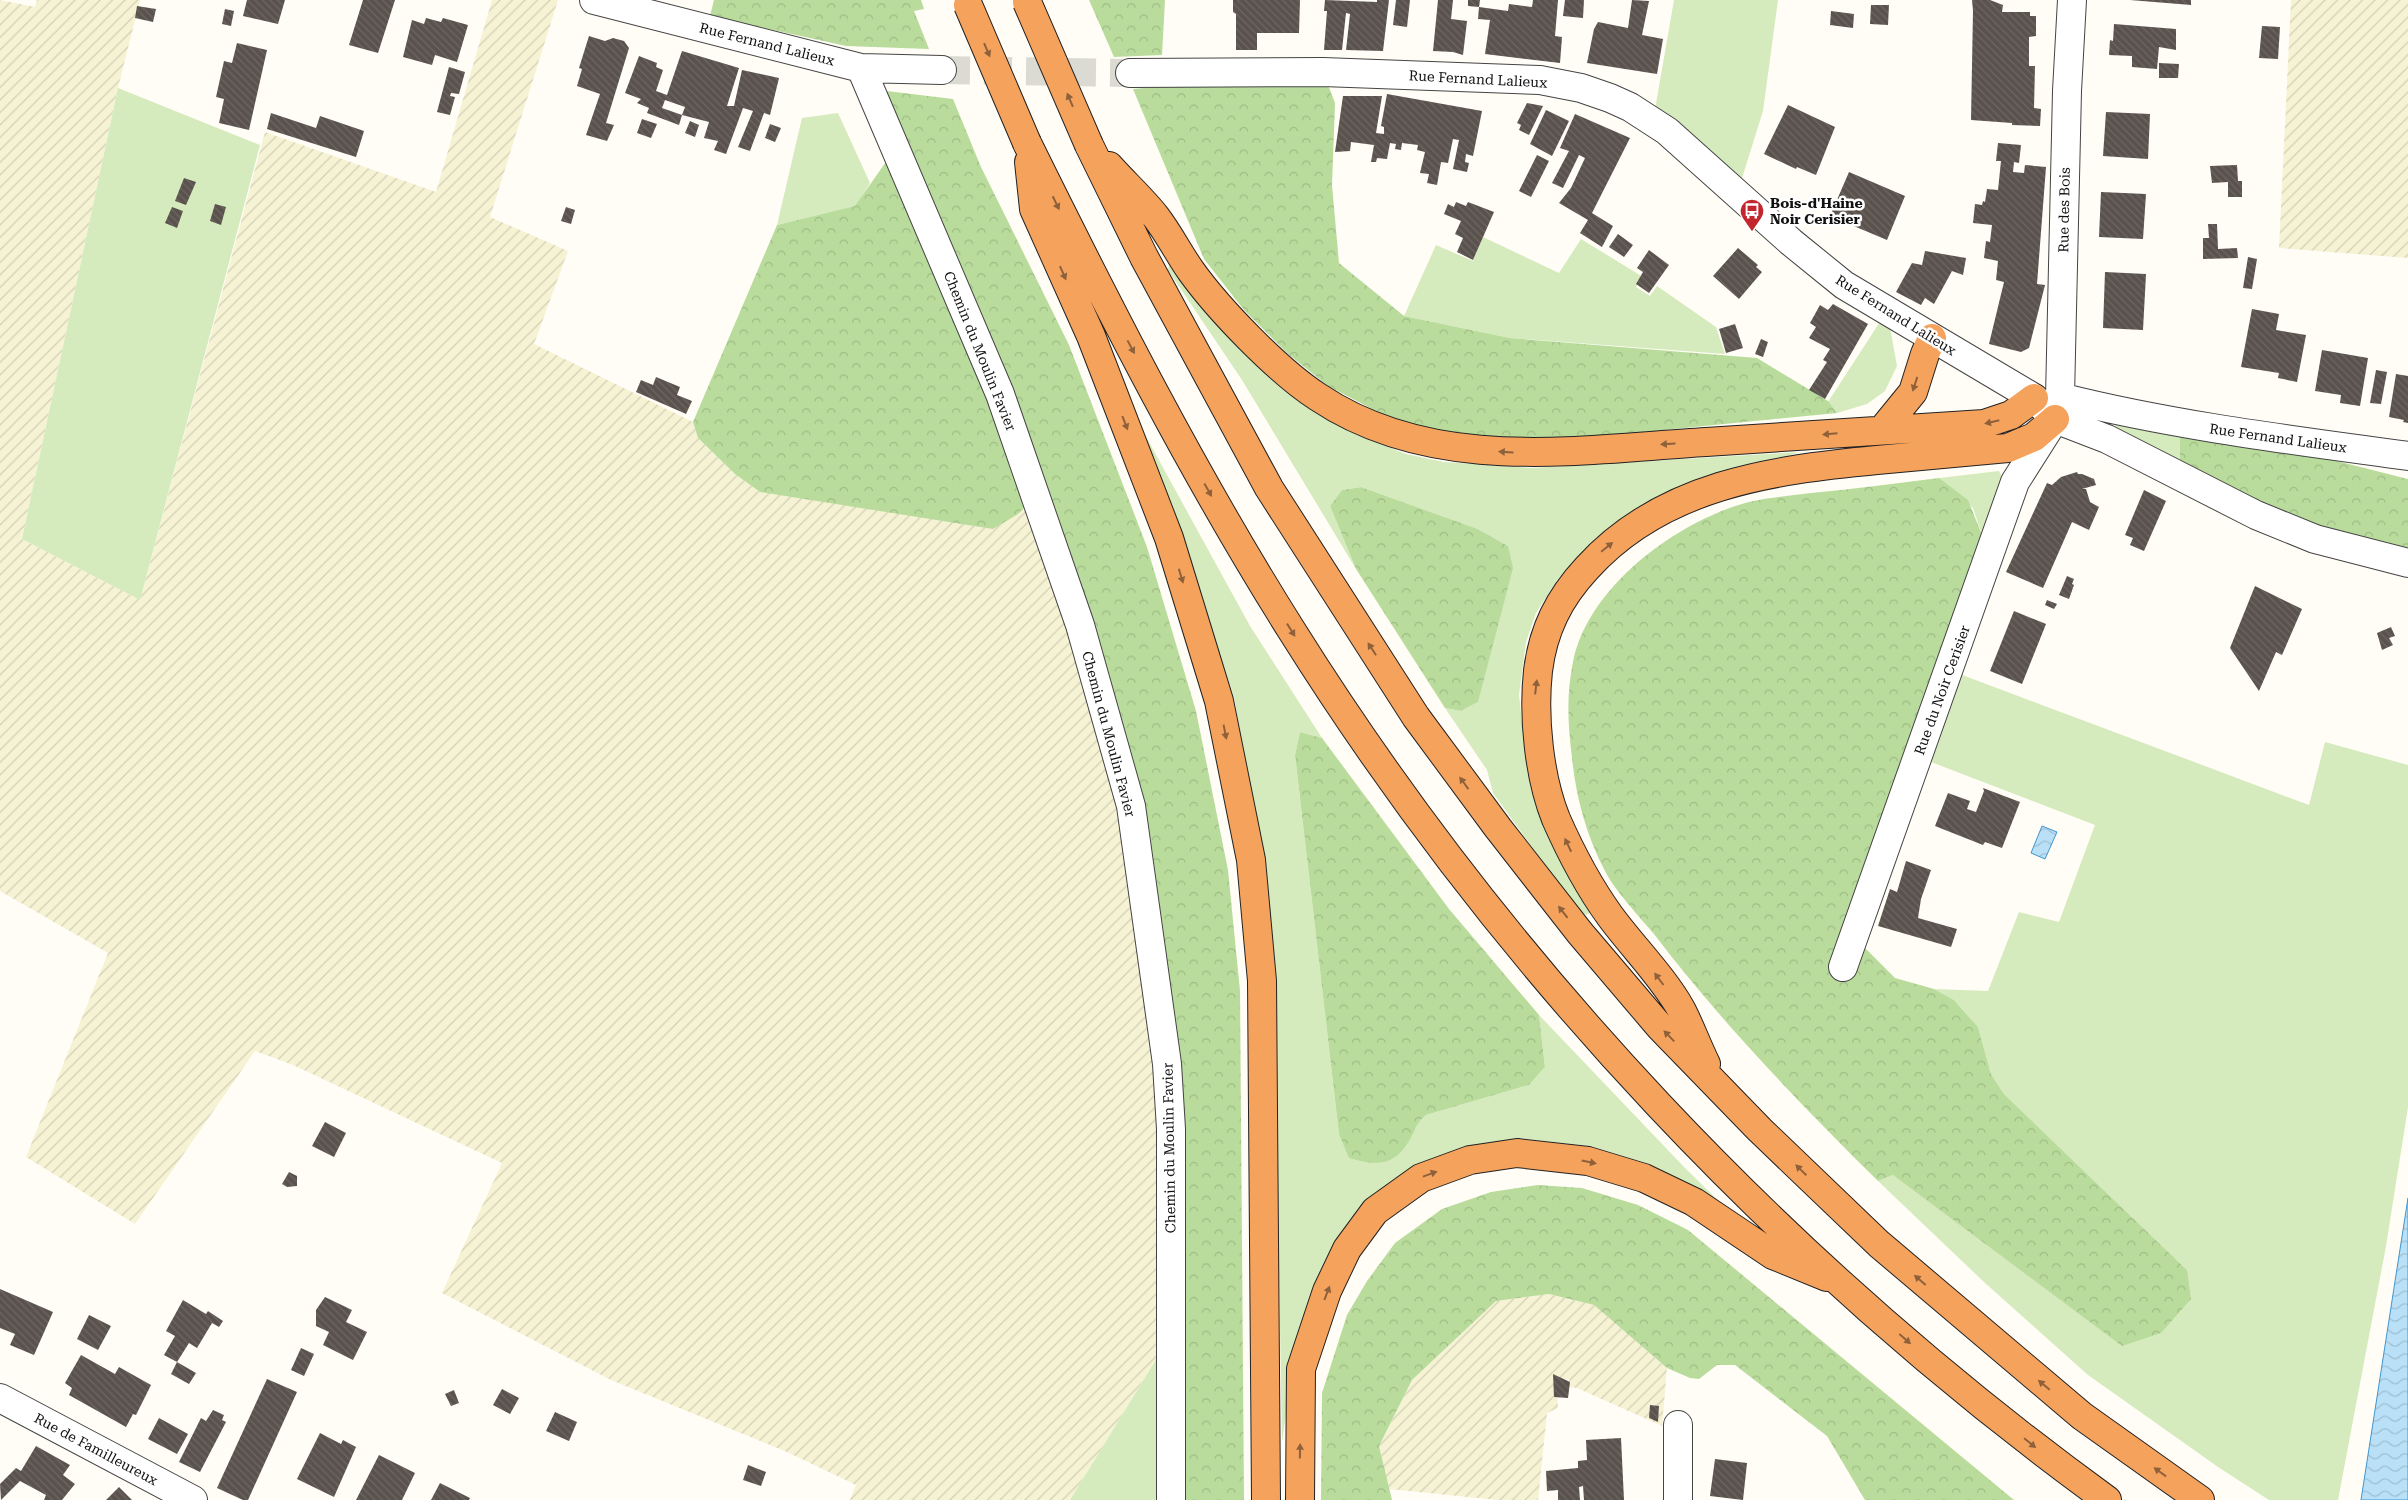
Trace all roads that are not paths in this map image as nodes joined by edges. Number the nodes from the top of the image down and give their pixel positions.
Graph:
1 (594, 0) edge
2 (2072, 0) edge
3 (1026, 1) edge
4 (967, 3) edge
5 (861, 68) junction
6 (942, 70) tunnel mouth
7 (1130, 72) tunnel mouth
8 (1027, 143) junction
9 (1089, 145) junction
10 (1932, 338) junction
11 (2050, 404) junction
12 (1882, 430) junction
13 (2408, 456) edge
14 (2408, 563) edge
15 (1843, 968) dead end
16 (1715, 1083) junction
17 (1842, 1284) junction
18 (0, 1398) edge
19 (1678, 1424) dead end
20 (164, 1494) edge
21 (193, 1500) edge
22 (1171, 1500) edge
23 (1266, 1500) edge
24 (1300, 1500) edge
25 (1678, 1500) edge
26 (2107, 1500) edge
27 (2200, 1500) edge

1 - 5 street, Rue Fernand Lalieux
2 - 11 street, Rue des Bois
9 -> 3 highway, bridge
4 -> 8 highway, bridge
5 - 6 street, Rue Fernand Lalieux
5 - 22 street, Chemin du Moulin Favier
7 - 10 street, Rue Fernand Lalieux
8 -> 17 highway
8 -> 23 highway
12 -> 9 highway
16 -> 9 highway
10 - 11 street, Rue Fernand Lalieux
10 -> 12 highway
11 -> 12 highway
11 - 13 street, Rue Fernand Lalieux
11 - 14 street, Rue Fernand Lalieux
11 - 15 street, Rue du Noir Cerisier
16 -> 11 highway
27 -> 16 highway
24 -> 17 highway
17 -> 26 highway
18 - 20 street, Rue de Familleureux
19 - 25 street
20 - 21 street, Rue de Familleureux

